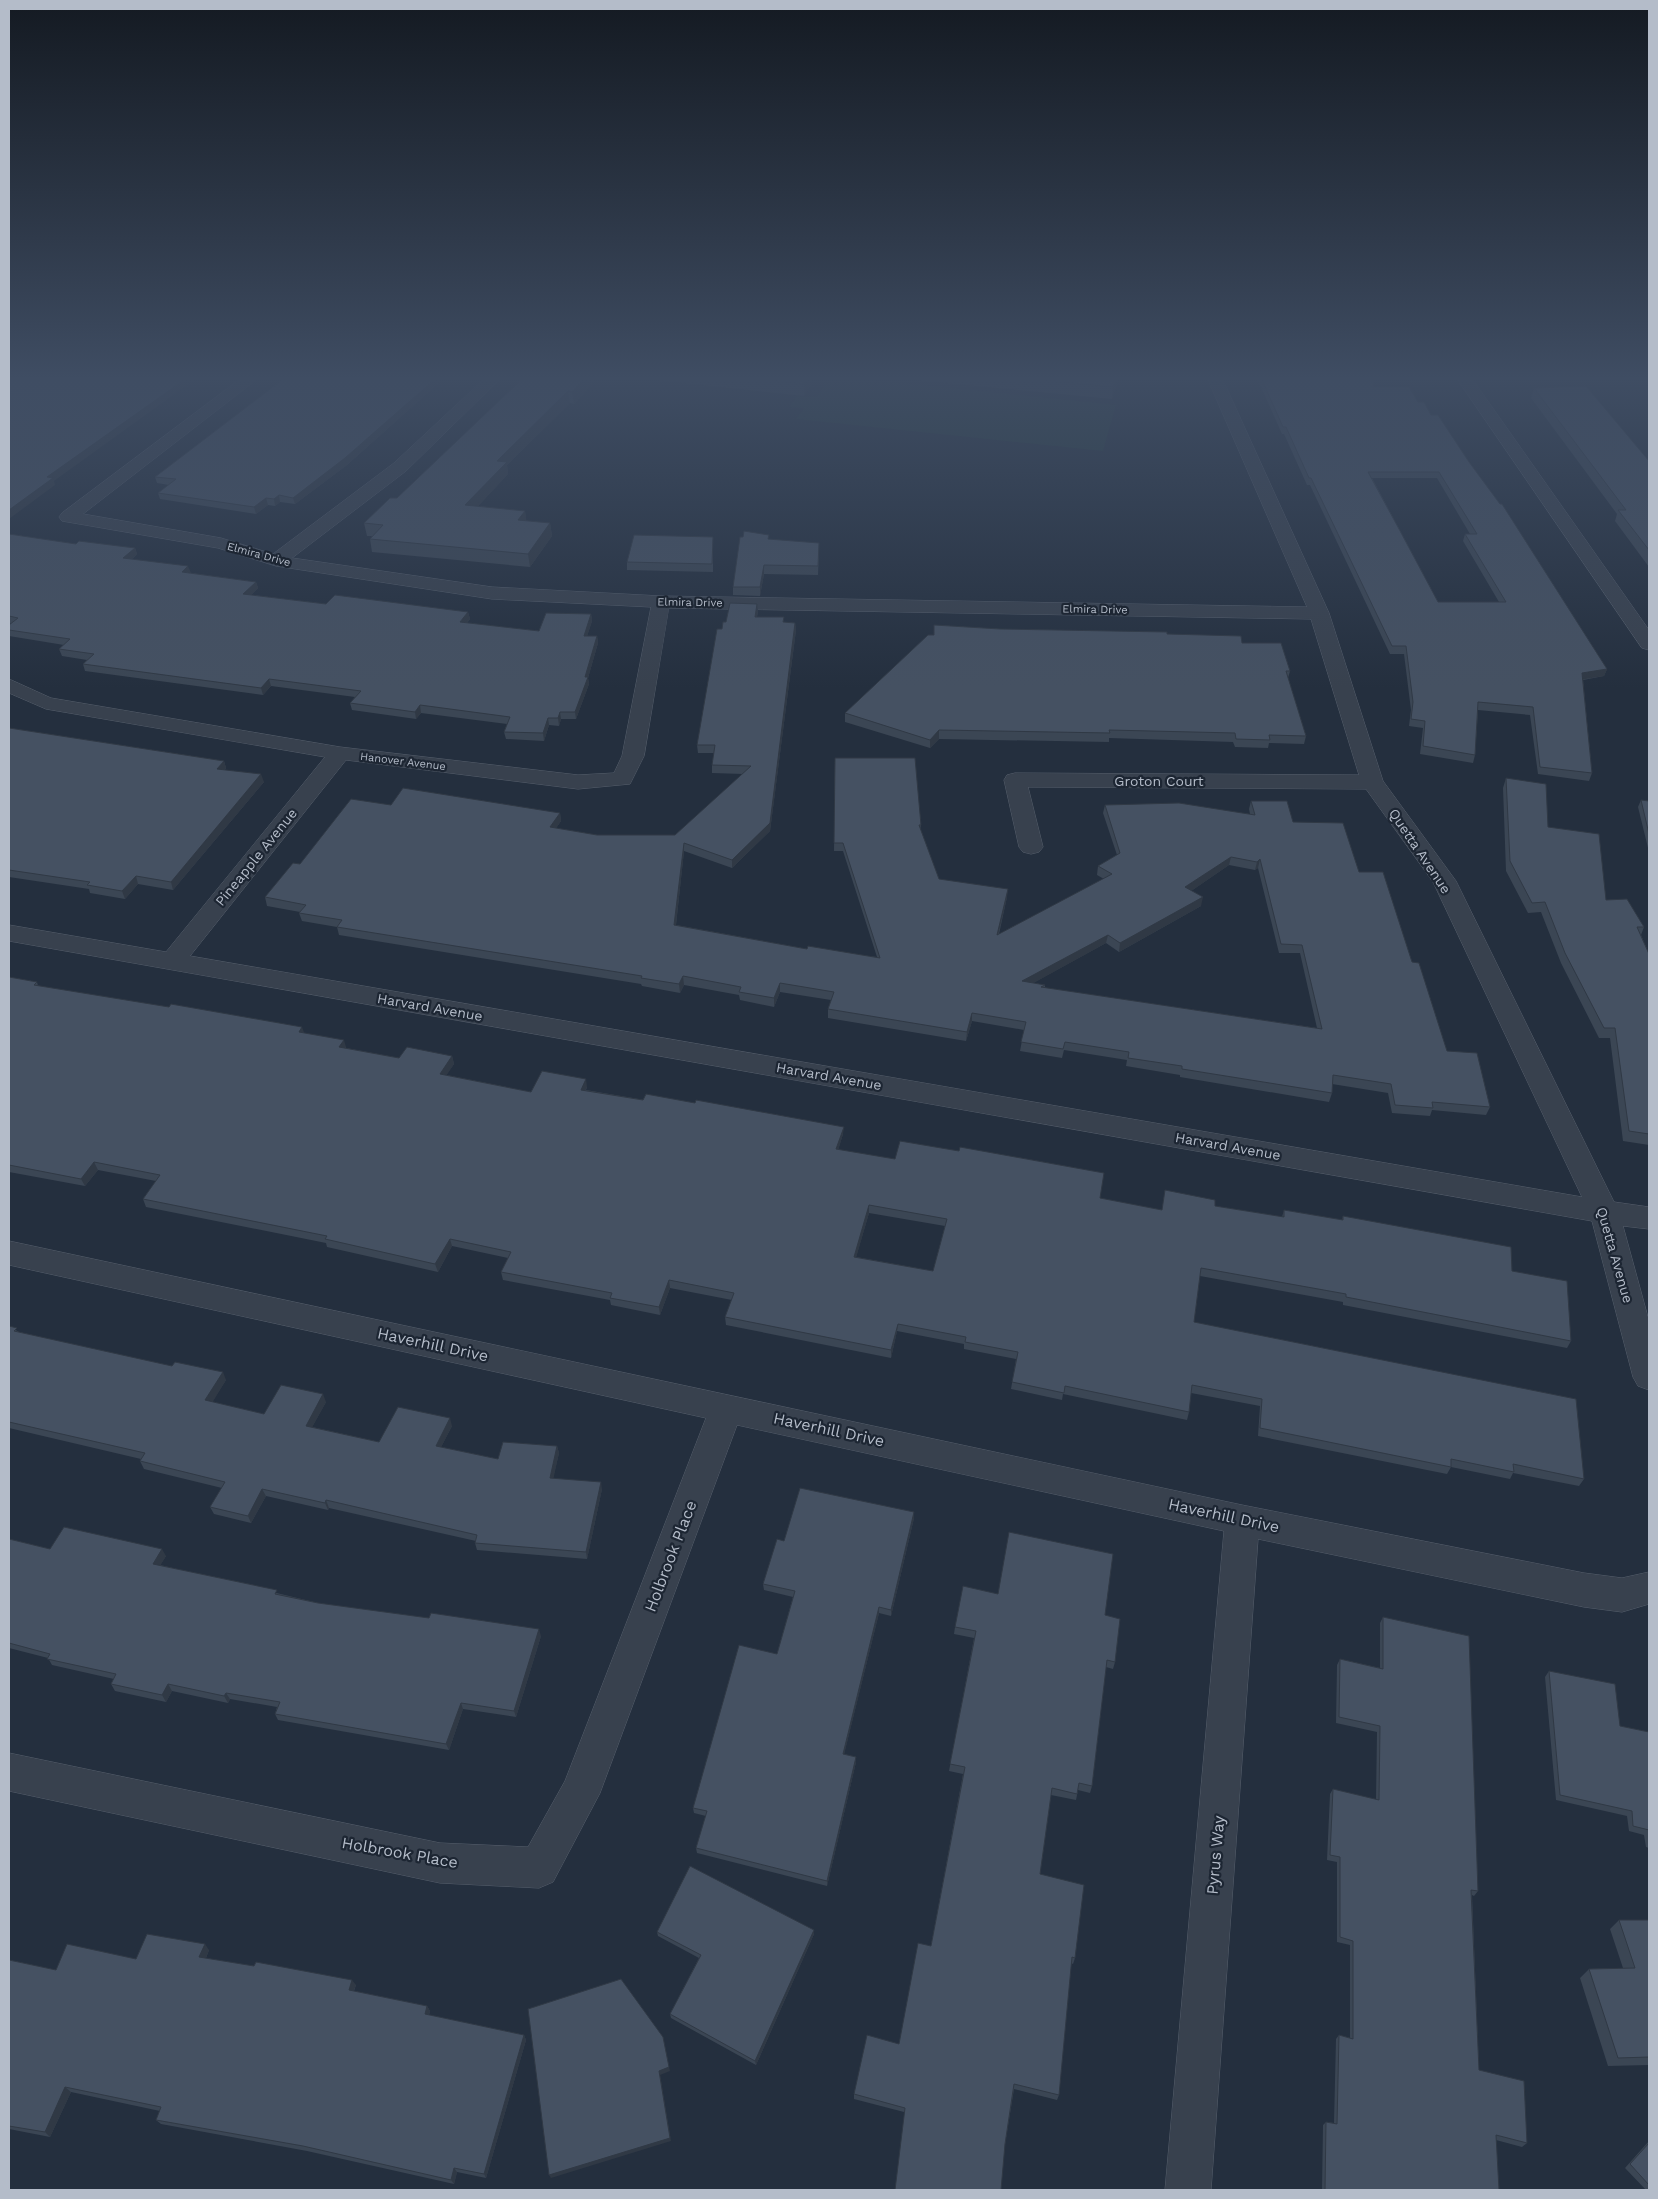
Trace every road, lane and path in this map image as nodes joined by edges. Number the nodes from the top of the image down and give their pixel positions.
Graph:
1 (114, 483) edge
2 (381, 483) edge
3 (1261, 483) edge
4 (1537, 483) edge
5 (276, 561) junction
6 (661, 602) junction
7 (1319, 612) junction
8 (1649, 644) edge
9 (9, 684) edge
10 (340, 753) junction
11 (1372, 782) junction
12 (1031, 847) dead end
13 (9, 933) edge
14 (172, 962) junction
15 (1604, 1212) junction
16 (1649, 1218) edge
17 (9, 1253) edge
18 (1649, 1377) edge
19 (726, 1407) junction
20 (1242, 1520) junction
21 (1649, 1588) edge
22 (9, 1772) edge
23 (1188, 2190) edge

1 - 5 street, Elmira Drive
2 - 5 street
3 - 7 street, Quetta Avenue
4 - 8 street
5 - 6 street, Elmira Drive
6 - 7 street, Elmira Drive
6 - 10 street, Hanover Avenue
7 - 11 street, Quetta Avenue
9 - 10 street, Hanover Avenue
10 - 14 street, Pineapple Avenue
11 - 12 street, Groton Court
11 - 15 street, Quetta Avenue
13 - 14 street, Harvard Avenue
14 - 15 street, Harvard Avenue
15 - 16 street, Harvard Avenue
15 - 18 street, Quetta Avenue
17 - 19 street, Haverhill Drive
19 - 20 street, Haverhill Drive
19 - 22 street, Holbrook Place
20 - 21 street, Haverhill Drive
20 - 23 street, Pyrus Way

